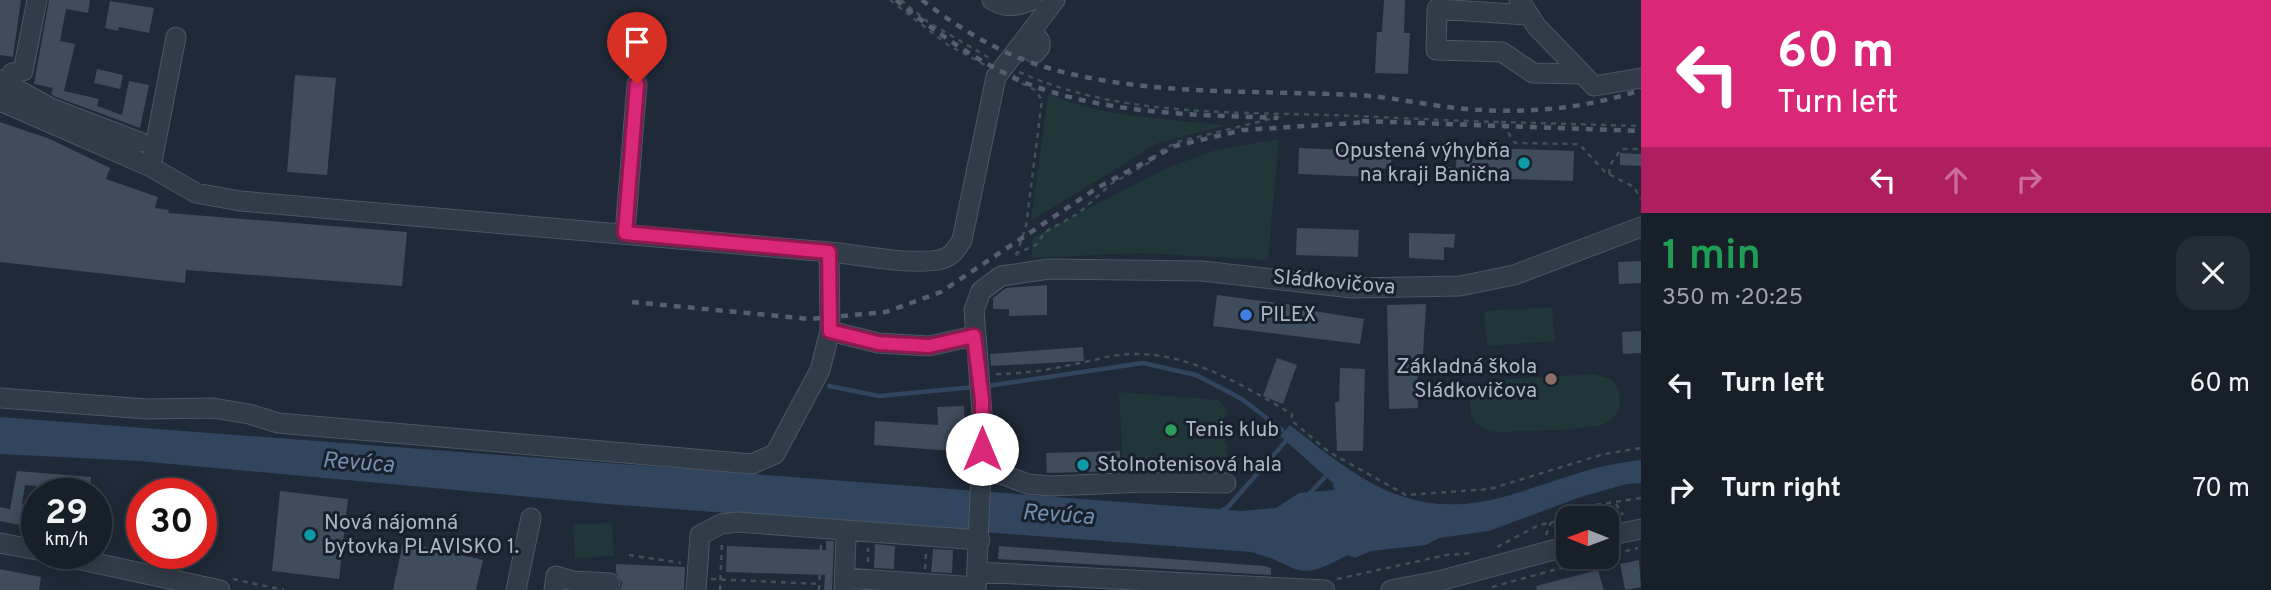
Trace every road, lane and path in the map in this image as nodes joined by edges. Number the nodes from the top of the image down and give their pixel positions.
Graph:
1 (37, 0) edge
2 (901, 0) edge
3 (992, 0) edge
4 (1032, 0) edge
5 (1055, 0) edge
6 (1523, 7) edge
7 (176, 37) dead end
8 (1005, 66) junction
9 (1581, 75) junction
10 (1641, 78) edge
11 (8, 79) edge
12 (637, 84) dead end
13 (0, 101) edge
14 (1285, 115) junction
15 (1501, 122) junction
16 (1641, 126) edge
17 (140, 142) dead end
18 (1641, 149) edge
19 (151, 167) junction
20 (1609, 174) junction
21 (1641, 199) edge
22 (1641, 227) edge
23 (625, 233) junction
24 (829, 252) junction
25 (1016, 263) junction
26 (830, 331) junction
27 (974, 336) junction
28 (979, 376) junction
29 (0, 398) edge
30 (1641, 448) edge
31 (999, 450) dead end
32 (988, 478) junction
33 (1226, 483) dead end
34 (1641, 498) edge
35 (1600, 504) joint
36 (1588, 506) edge
37 (531, 518) dead end
38 (1556, 522) edge
39 (724, 524) junction
40 (821, 526) junction
41 (1641, 528) edge
42 (1619, 533) edge
43 (980, 538) junction
44 (846, 539) dead end
45 (0, 543) edge
46 (21, 547) edge
47 (1641, 547) edge
48 (1556, 549) edge
49 (1488, 552) dead end
50 (1479, 553) dead end
51 (1619, 553) edge
52 (629, 555) dead end
53 (112, 567) edge
54 (1558, 569) edge
55 (697, 577) edge
56 (720, 579) junction
57 (610, 583) dead end
58 (977, 583) edge
59 (820, 584) junction
60 (845, 584) edge
61 (1330, 585) edge
62 (1492, 587) dead end
63 (220, 590) edge
64 (516, 590) edge
65 (554, 590) edge
66 (720, 590) edge
67 (819, 590) edge
68 (1391, 590) edge

1 - 11 street
2 - 8 path
3 - 4 street
5 - 8 street
6 - 9 street
6 - 9 street
7 - 19 street
8 - 14 path
8 - 24 street
9 - 10 street
11 - 17 street
12 - 23 street
13 - 19 street
14 - 15 path
14 - 25 path
15 - 16 path
15 - 20 path
18 - 20 path
19 - 23 street
20 - 21 path
22 - 25 street, Sládkovičova
23 - 24 street
24 - 26 street
25 - 27 street
26 - 27 street
26 - 29 street
27 - 28 street
28 - 30 path
28 - 32 street
31 - 32 street
32 - 33 street
32 - 43 street
34 - 35 path
35 - 36 path
37 - 64 street
38 - 49 path
39 - 40 street
39 - 55 street
39 - 56 path
40 - 43 street
40 - 59 path
41 - 42 street
43 - 58 street
44 - 60 street
45 - 46 street
47 - 51 path
48 - 68 street
50 - 61 path
52 - 55 path
53 - 63 street
54 - 62 path
55 - 56 path
56 - 59 path
56 - 66 path
57 - 65 street
58 - 60 street
58 - 61 street
59 - 67 path

